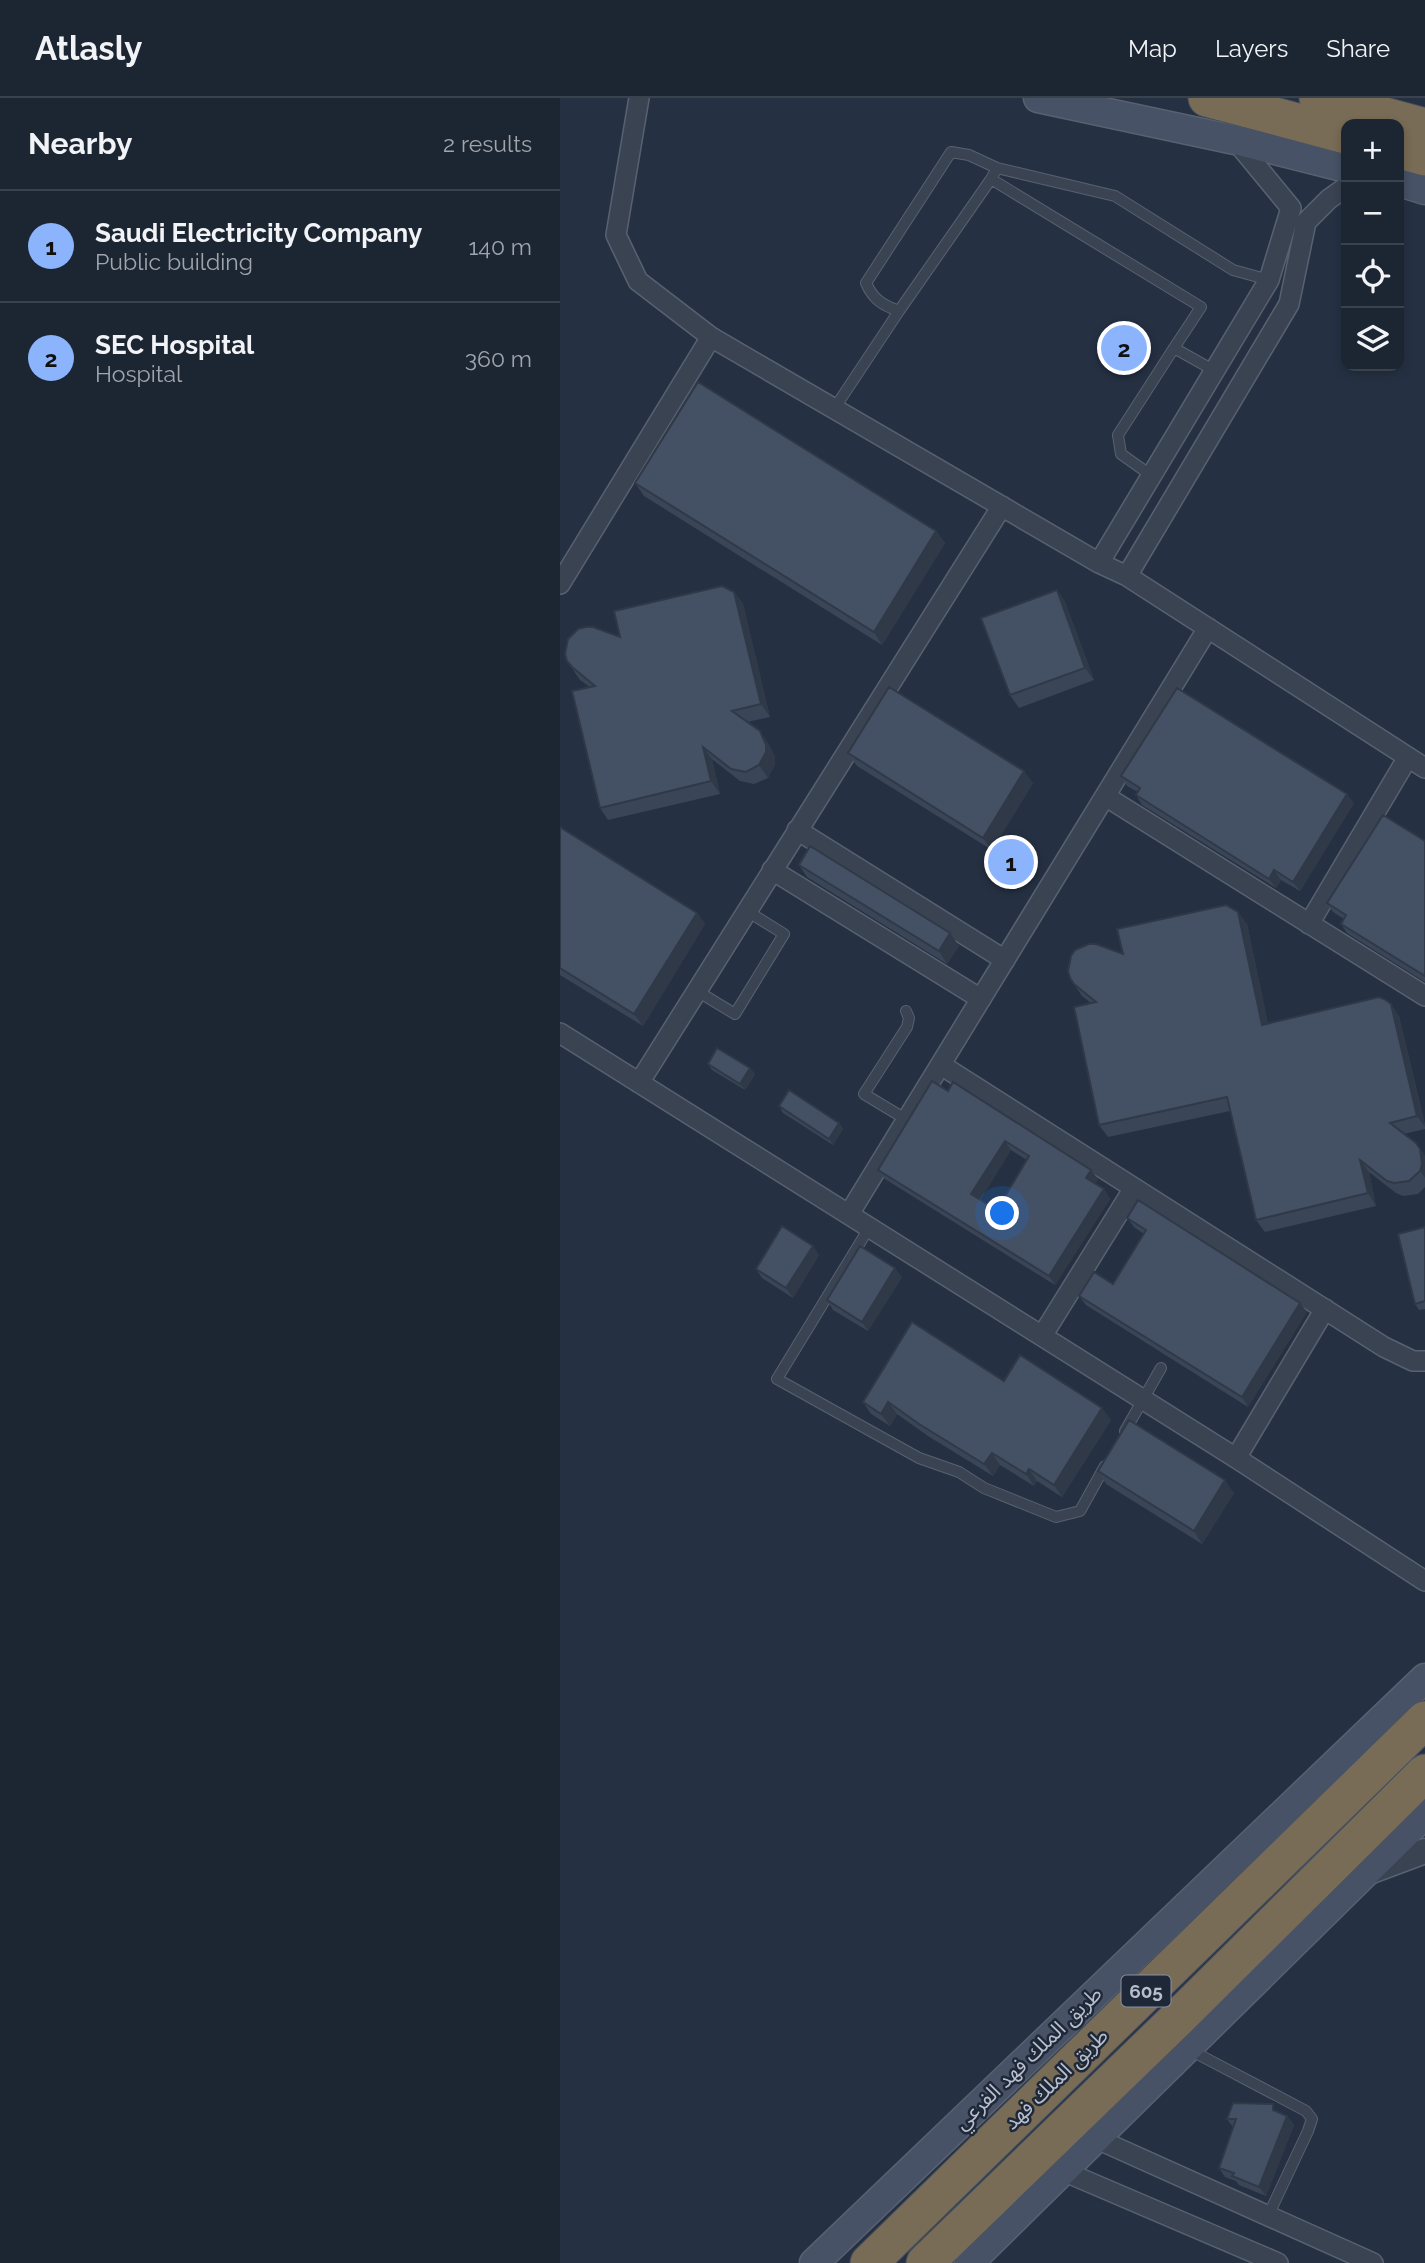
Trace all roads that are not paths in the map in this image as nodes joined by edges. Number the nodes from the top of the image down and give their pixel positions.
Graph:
1 (639, 98) edge
2 (1038, 98) edge
3 (1208, 98) edge
4 (1318, 98) edge
5 (1425, 127) edge
6 (1341, 134) edge
7 (1235, 140) junction
8 (1404, 151) edge
9 (1425, 157) edge
10 (1341, 167) edge
11 (997, 168) junction
12 (991, 180) junction
13 (1404, 184) edge
14 (1425, 190) edge
15 (1341, 191) edge
16 (1269, 280) junction
17 (899, 311) junction
18 (711, 337) junction
19 (1174, 348) junction
20 (1215, 371) junction
21 (834, 409) junction
22 (1152, 476) junction
23 (1002, 506) junction
24 (1099, 563) junction
25 (1127, 576) junction
26 (560, 584) edge
27 (1208, 628) junction
28 (1408, 757) junction
29 (1425, 768) edge
30 (1105, 796) junction
31 (797, 830) junction
32 (772, 870) junction
33 (747, 911) junction
34 (1309, 924) junction
35 (1005, 960) junction
36 (697, 991) junction
37 (1425, 996) edge
38 (981, 999) junction
39 (906, 1010) dead end
40 (560, 1033) edge
41 (941, 1065) junction
42 (639, 1083) junction
43 (907, 1120) junction
44 (1134, 1188) junction
45 (849, 1214) junction
46 (869, 1228) junction
47 (1325, 1309) junction
48 (1042, 1336) junction
49 (1425, 1361) edge
50 (1161, 1368) dead end
51 (1143, 1400) junction
52 (1117, 1444) edge
53 (1111, 1455) edge
54 (1236, 1458) junction
55 (1425, 1581) edge
56 (1425, 1678) edge
57 (1425, 1720) edge
58 (1425, 1773) edge
59 (1425, 1814) edge
60 (1425, 1851) edge
61 (1363, 1875) junction
62 (1186, 2048) junction
63 (1008, 2126) junction
64 (1095, 2138) junction
65 (1063, 2171) junction
66 (1268, 2216) junction
67 (814, 2263) edge
68 (855, 2263) edge
69 (869, 2263) edge
70 (925, 2263) edge
71 (969, 2263) edge
72 (1278, 2263) edge
73 (1373, 2263) edge

1 - 18 street
2 - 7 main road
3 - 6 highway
4 - 5 highway
7 - 10 main road
7 - 16 street
8 - 9 highway
11 - 12 lane
11 - 16 lane
11 - 17 lane
12 - 17 lane
12 - 19 lane
13 - 14 main road
15 - 25 street
16 - 20 street
17 - 21 lane
18 - 21 street
18 - 26 street
19 - 20 lane
19 - 22 lane
20 - 22 street
21 - 23 street
22 - 24 street
23 - 24 street
23 - 31 street
24 - 25 street
25 - 27 street
27 - 28 street
27 - 30 street
28 - 29 street
28 - 34 street
30 - 34 street
30 - 35 street
31 - 32 street
31 - 35 street
32 - 33 street
32 - 38 street
33 - 36 street
33 - 36 lane
34 - 37 street
35 - 38 street
36 - 42 street
38 - 41 street
39 - 43 lane
40 - 42 street
41 - 43 street
41 - 44 street
42 - 45 street
43 - 45 street
44 - 47 street
44 - 48 street
45 - 46 street
46 - 48 street
46 - 53 lane
47 - 49 street
47 - 54 street
48 - 51 street
50 - 51 lane
51 - 52 lane
51 - 54 street
54 - 55 street
56 - 67 main road, طريق الملك فهد الفرعي
57 - 63 highway, طريق الملك فهد / 605
58 - 70 highway, طريق الملك فهد / 605
59 - 61 main road
60 - 61 street
61 - 62 main road
62 - 64 main road
62 - 66 lane
63 - 68 highway
63 - 69 highway, طريق الملك فهد / 605
64 - 65 main road
64 - 66 street
65 - 71 main road
65 - 72 street
66 - 73 street

